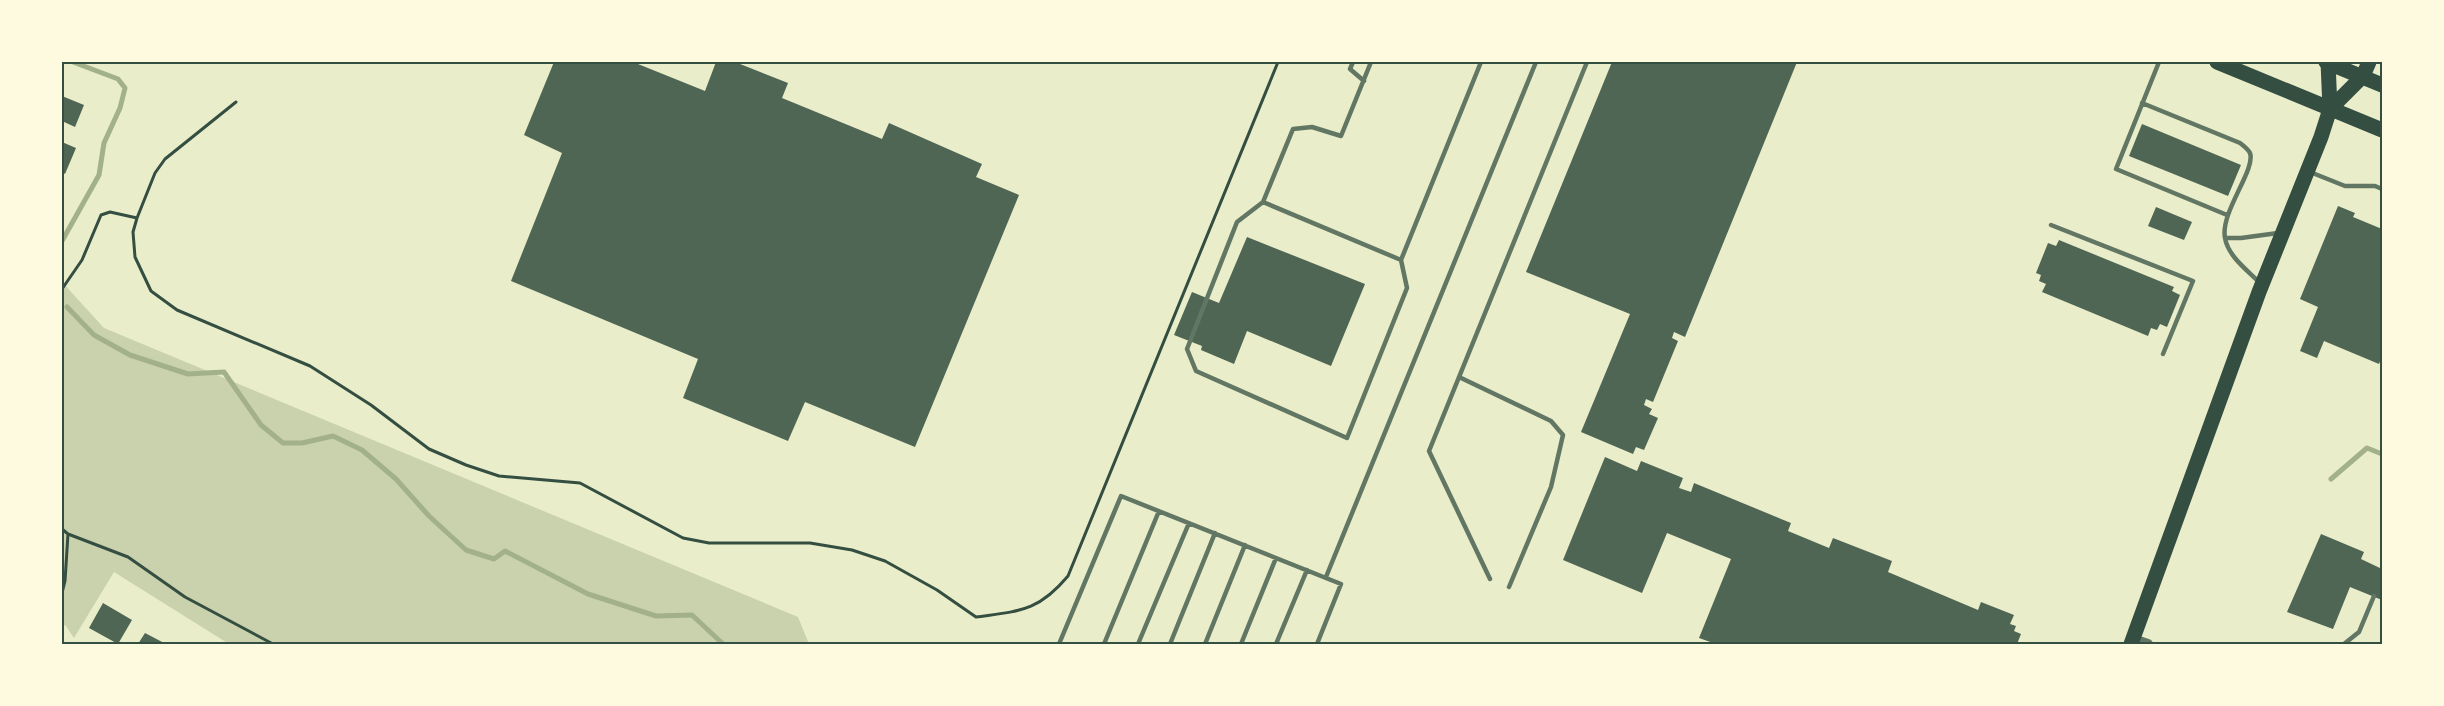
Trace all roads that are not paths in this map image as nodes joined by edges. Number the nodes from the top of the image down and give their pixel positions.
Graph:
1 (1353, 62) edge
2 (1371, 62) edge
3 (1481, 62) edge
4 (1536, 62) edge
5 (1587, 62) edge
6 (2159, 62) edge
7 (2217, 62) edge
8 (2327, 62) edge
9 (2369, 62) edge
10 (2362, 76) junction
11 (1364, 81) junction
12 (2382, 85) edge
13 (2142, 102) junction
14 (2330, 109) junction
15 (2382, 130) edge
16 (2308, 171) junction
17 (2382, 189) edge
18 (1263, 202) junction
19 (2227, 215) junction
20 (2051, 225) dead end
21 (2284, 232) junction
22 (2224, 238) junction
23 (1401, 260) junction
24 (2262, 285) junction
25 (2163, 354) dead end
26 (1459, 377) junction
27 (1159, 511) junction
28 (1189, 523) junction
29 (1215, 533) junction
30 (1245, 545) junction
31 (1276, 558) junction
32 (1307, 570) junction
33 (1326, 577) junction
34 (1490, 579) dead end
35 (1509, 587) dead end
36 (2374, 596) dead end
37 (2132, 642) edge
38 (1059, 645) edge
39 (1104, 645) edge
40 (1138, 645) edge
41 (1170, 645) edge
42 (1205, 645) edge
43 (1241, 645) edge
44 (1276, 645) edge
45 (1317, 645) edge
46 (2148, 645) edge
47 (2344, 645) edge

1 - 11 lane
2 - 11 lane
3 - 23 lane
4 - 33 lane
5 - 26 lane
6 - 13 lane
7 - 14 main road
8 - 10 main road
8 - 14 main road
9 - 10 main road
10 - 12 main road
10 - 14 main road
11 - 18 lane
13 - 19 lane
13 - 19 lane
14 - 15 main road
14 - 16 main road
16 - 17 lane
16 - 21 main road
18 - 23 lane
18 - 23 lane
19 - 22 lane
20 - 25 lane
21 - 22 lane
21 - 24 main road
22 - 24 lane
24 - 37 main road
26 - 34 lane
26 - 35 lane
27 - 28 lane
27 - 38 lane
27 - 39 lane
28 - 29 lane
28 - 40 lane
29 - 30 lane
29 - 41 lane
30 - 31 lane
30 - 42 lane
31 - 32 lane
31 - 43 lane
32 - 33 lane
32 - 44 lane
33 - 45 lane
36 - 47 lane
37 - 46 street

